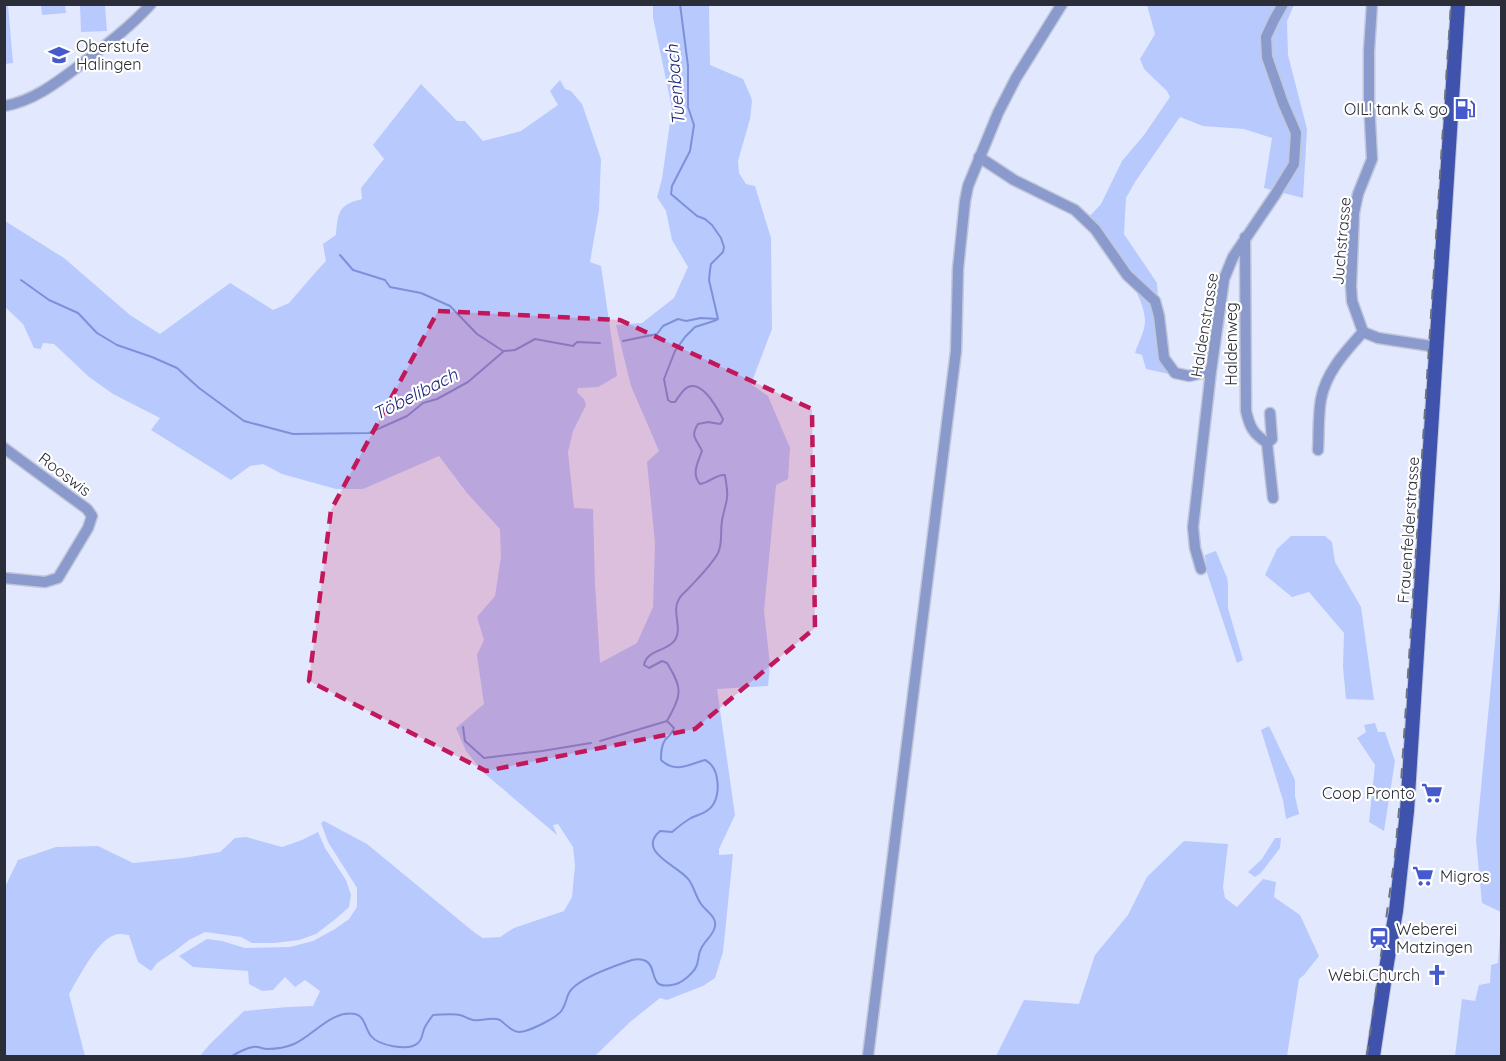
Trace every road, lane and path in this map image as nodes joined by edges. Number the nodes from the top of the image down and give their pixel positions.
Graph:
1 (151, 4) edge
2 (1062, 4) edge
3 (1283, 4) edge
4 (1372, 4) edge
5 (1458, 4) edge
6 (4, 106) edge
7 (979, 157) junction
8 (1245, 236) junction
9 (1363, 332) junction
10 (1437, 347) junction
11 (1211, 371) junction
12 (1270, 413) dead end
13 (1267, 443) junction
14 (4, 448) edge
15 (1318, 450) dead end
16 (1273, 498) dead end
17 (1201, 569) dead end
18 (4, 578) edge
19 (868, 1056) edge
20 (1373, 1056) edge

1 - 6 street
2 - 7 street
3 - 8 street, Haldenstrasse
4 - 9 street, Juchstrasse
5 - 10 main road, Frauenfelderstrasse
7 - 11 street
7 - 19 street
8 - 11 street, Haldenstrasse
8 - 13 street, Haldenweg
9 - 10 street
9 - 15 street
10 - 20 main road, Frauenfelderstrasse
11 - 17 street, Haldenstrasse
12 - 13 street
13 - 16 street
14 - 18 street, Rooswis

